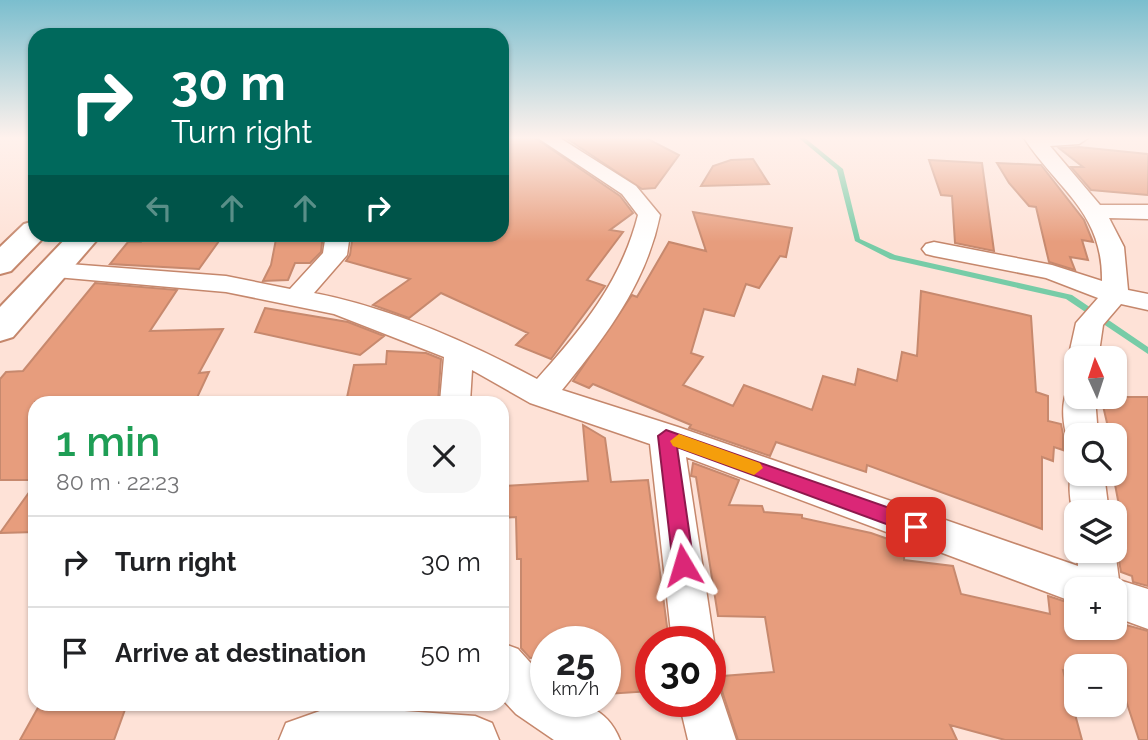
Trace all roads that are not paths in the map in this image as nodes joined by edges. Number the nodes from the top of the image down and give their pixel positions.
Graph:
1 (601, 173) edge
2 (1061, 173) edge
3 (1093, 211) junction
4 (1148, 212) edge
5 (28, 237) edge
6 (80, 242) edge
7 (337, 242) edge
8 (934, 249) dead end
9 (0, 264) edge
10 (56, 270) junction
11 (1115, 295) junction
12 (296, 298) junction
13 (1148, 302) edge
14 (0, 329) edge
15 (1086, 346) edge
16 (459, 353) junction
17 (541, 395) junction
18 (455, 396) edge
19 (666, 436) junction
20 (1064, 580) edge
21 (1127, 602) edge
22 (1148, 609) edge
23 (691, 626) edge
24 (509, 673) edge
25 (706, 717) edge
26 (303, 740) edge
27 (475, 740) edge
28 (596, 740) edge
29 (712, 740) edge

1 - 17 street
2 - 3 street
3 - 4 street
3 - 11 street
5 - 9 highway
6 - 10 highway
7 - 12 street
8 - 11 street
10 - 12 street
10 - 14 highway
11 - 13 street
11 - 15 street
12 - 16 street
16 - 17 street
16 - 18 street
17 - 19 street
19 - 20 street
19 - 23 street
21 - 22 street
24 - 28 street
25 - 29 street
26 - 27 street

